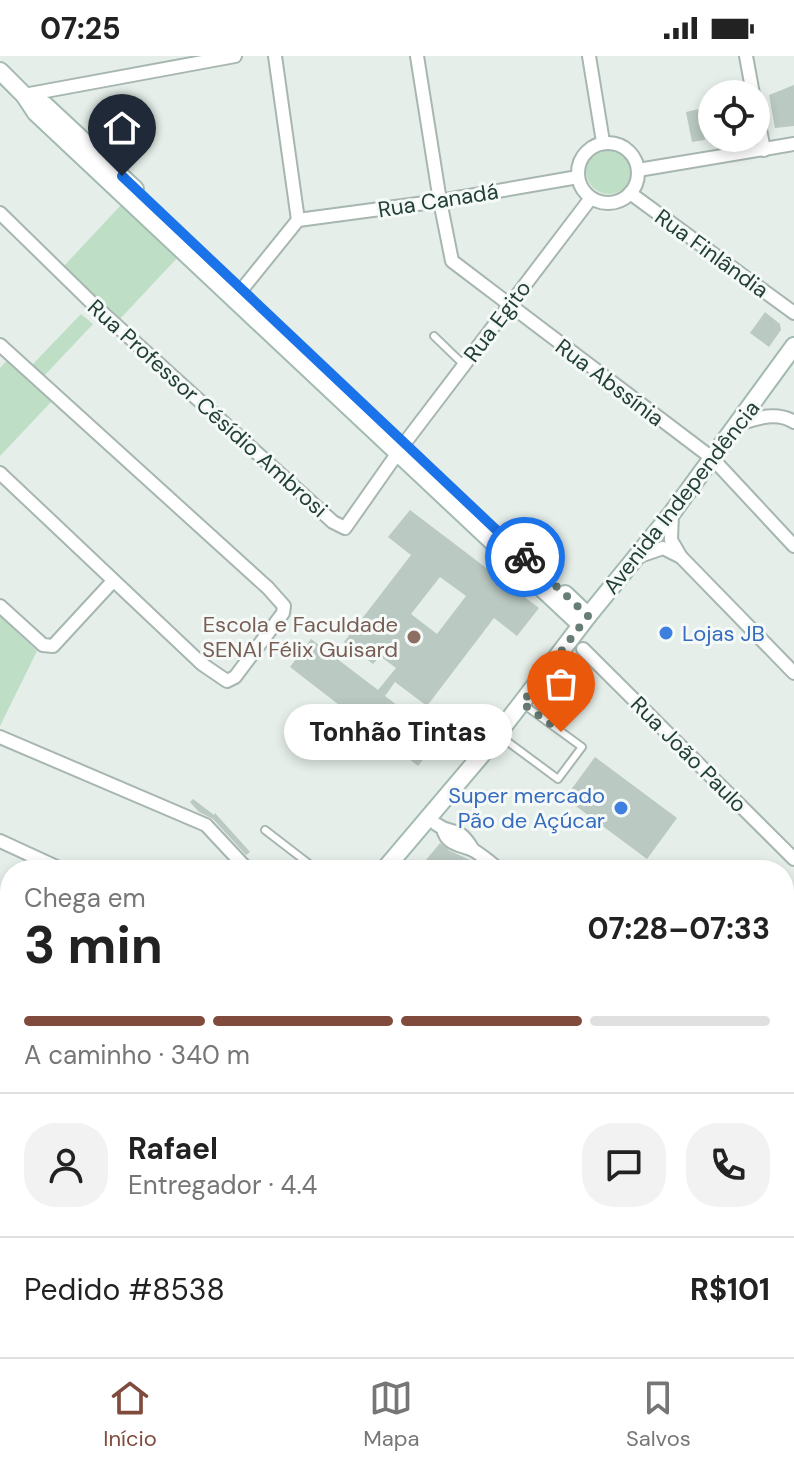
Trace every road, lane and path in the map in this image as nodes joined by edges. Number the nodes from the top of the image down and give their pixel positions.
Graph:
1 (235, 56) edge
2 (275, 56) edge
3 (417, 56) edge
4 (589, 56) edge
5 (746, 56) edge
6 (0, 71) edge
7 (750, 80) edge
8 (24, 95) junction
9 (603, 142) junction
10 (794, 144) edge
11 (770, 149) edge
12 (751, 152) edge
13 (638, 170) junction
14 (578, 177) junction
15 (630, 193) junction
16 (591, 198) junction
17 (440, 201) junction
18 (0, 213) edge
19 (298, 220) junction
20 (238, 294) junction
21 (509, 306) junction
22 (794, 313) edge
23 (434, 336) dead end
24 (0, 345) edge
25 (792, 354) edge
26 (464, 365) junction
27 (794, 422) edge
28 (739, 424) junction
29 (401, 448) junction
30 (712, 458) junction
31 (0, 473) edge
32 (672, 513) junction
33 (794, 546) edge
34 (637, 557) junction
35 (681, 557) junction
36 (113, 581) junction
37 (0, 606) edge
38 (585, 620) junction
39 (583, 649) dead end
40 (794, 673) edge
41 (522, 703) junction
42 (497, 734) junction
43 (0, 737) edge
44 (426, 818) junction
45 (265, 830) dead end
46 (0, 841) edge
47 (794, 859) edge
48 (41, 860) edge
49 (239, 860) edge
50 (304, 860) edge
51 (392, 860) edge
52 (486, 860) edge

1 - 8 street
2 - 19 street
3 - 17 street, Rua Abssínia
4 - 9 street
5 - 7 street
6 - 8 main road
8 - 20 main road
9 - 13 street
9 - 14 street
10 - 11 street
12 - 13 street
13 - 15 street
14 - 16 street
14 - 17 street, Rua Canadá
15 - 16 street
15 - 22 street, Rua Finlândia
16 - 21 street, Rua Egito
17 - 19 street, Rua Canadá
17 - 21 street, Rua Abssínia
18 - 29 street, Rua Professor Césídio Ambrosi
19 - 20 street
20 - 29 main road
21 - 26 street, Rua Egito
21 - 30 street, Rua Abssínia
23 - 26 lane
24 - 36 street
25 - 28 main road, Avenida Independência
26 - 29 street, Rua Egito
27 - 28 street
28 - 30 main road, Avenida Independência
29 - 38 main road
30 - 32 main road, Avenida Independência
30 - 33 street, Rua Abssínia
31 - 36 street
32 - 34 main road, Avenida Independência
32 - 35 street
34 - 35 street
34 - 38 main road, Avenida Independência
35 - 40 street
36 - 37 street
38 - 41 main road, Avenida Independência
39 - 47 street, Rua João Paulo
41 - 42 main road, Avenida Independência
41 - 42 lane
42 - 44 main road, Avenida Independência
43 - 49 street
44 - 51 main road, Avenida Independência
44 - 52 street
45 - 50 lane
46 - 48 street

